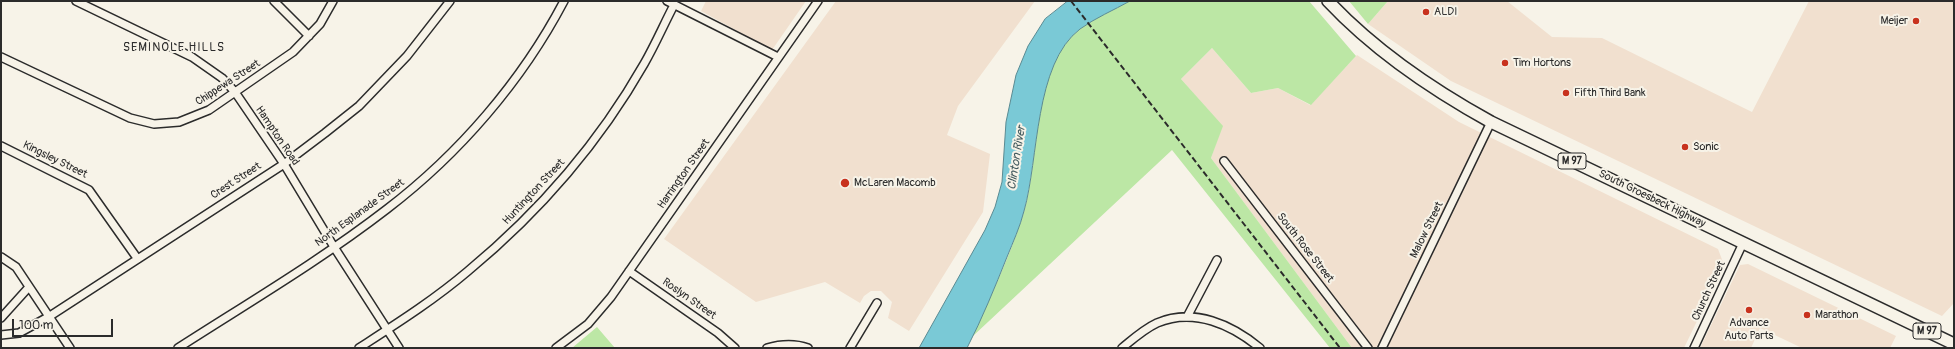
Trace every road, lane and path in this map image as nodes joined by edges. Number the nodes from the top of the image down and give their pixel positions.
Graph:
1 (76, 1) edge
2 (274, 1) edge
3 (332, 1) edge
4 (450, 1) edge
5 (564, 1) edge
6 (667, 1) edge
7 (818, 1) edge
8 (1328, 1) edge
9 (674, 5) junction
10 (309, 36) junction
11 (1, 57) edge
12 (778, 57) junction
13 (235, 92) junction
14 (1491, 122) junction
15 (1, 146) edge
16 (1224, 161) dead end
17 (284, 164) junction
18 (1743, 243) junction
19 (334, 247) junction
20 (1, 257) edge
21 (137, 258) junction
22 (1217, 260) dead end
23 (629, 271) junction
24 (29, 288) junction
25 (877, 304) dead end
26 (50, 316) junction
27 (1187, 317) junction
28 (1, 318) edge
29 (388, 329) junction
30 (1, 335) edge
31 (1954, 344) edge
32 (70, 348) edge
33 (178, 348) edge
34 (359, 348) edge
35 (399, 348) edge
36 (556, 348) edge
37 (735, 348) edge
38 (767, 348) edge
39 (808, 348) edge
40 (850, 348) edge
41 (1122, 348) edge
42 (1260, 348) edge
43 (1368, 348) edge
44 (1382, 348) edge
45 (1694, 348) edge

1 - 13 street, Hampton Road
2 - 10 street
3 - 10 street, Chippewa Street
4 - 17 street, Crest Street
5 - 19 street, North Esplanade Street
6 - 9 street
7 - 12 street, Harrington Street
8 - 14 main road, South Groesbeck Highway / M 97
9 - 12 street
9 - 29 street, Huntington Street
10 - 13 street, Chippewa Street
11 - 13 street, Chippewa Street
12 - 23 street, Harrington Street
13 - 17 street, Hampton Road
14 - 18 main road, South Groesbeck Highway / M 97
14 - 44 street, Malow Street
15 - 21 street, Kingsley Street
16 - 43 street, South Rose Street
17 - 19 street, Hampton Road
17 - 21 street, Crest Street
18 - 31 main road, South Groesbeck Highway / M 97
18 - 45 street, Church Street
19 - 29 street, Hampton Road
19 - 33 street, North Esplanade Street
20 - 24 street
21 - 26 street, Crest Street
22 - 27 street
23 - 36 street, Harrington Street
23 - 37 street, Roslyn Street
24 - 26 street
24 - 28 street
25 - 40 street
26 - 30 street, Crest Street
26 - 32 street
27 - 41 street
27 - 42 street
29 - 34 street, Huntington Street
29 - 35 street, Hampton Road
38 - 39 street

